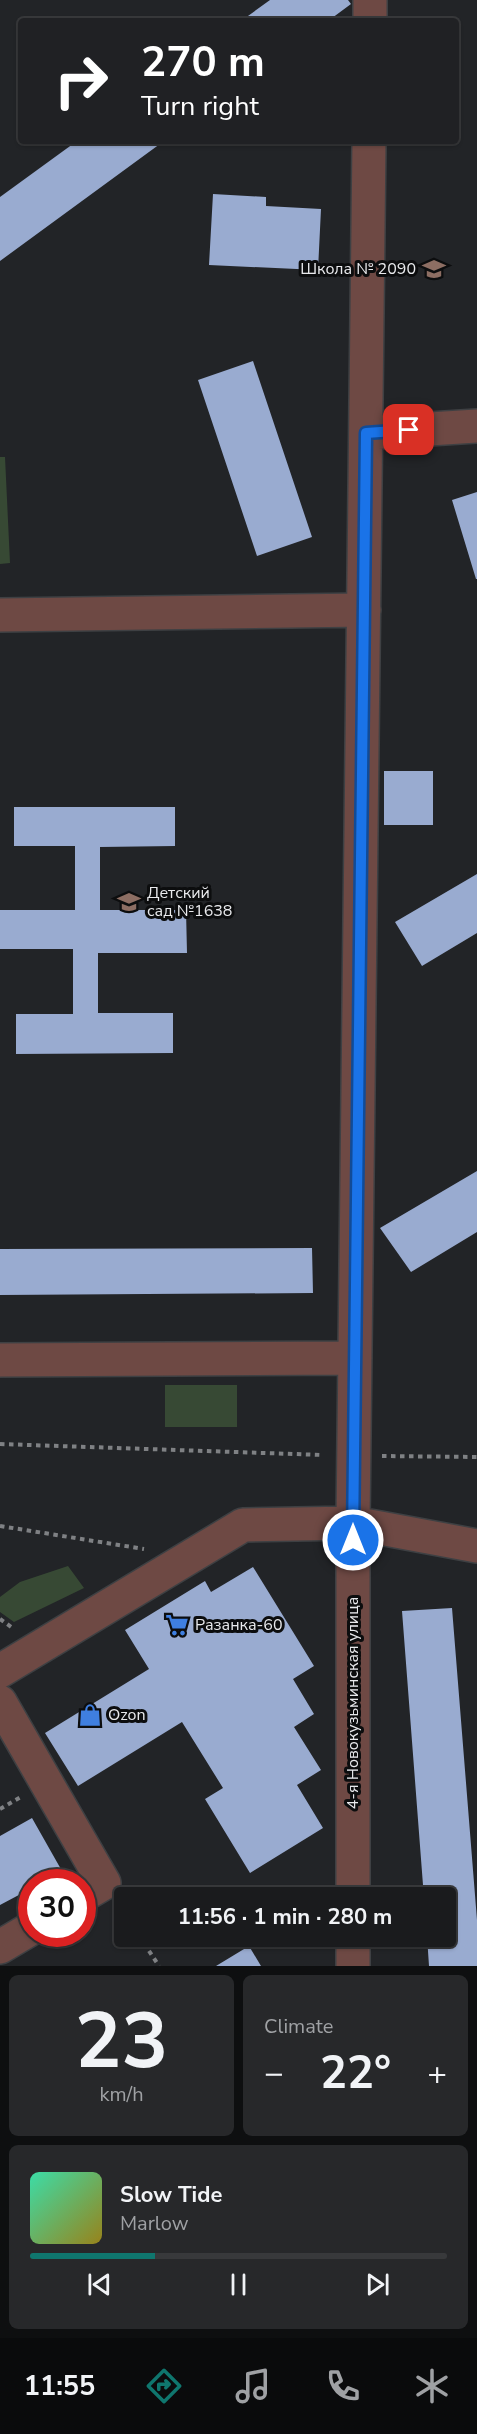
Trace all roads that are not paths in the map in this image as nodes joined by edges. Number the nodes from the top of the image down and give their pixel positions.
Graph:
1 (370, 0) edge
2 (370, 18) edge
3 (369, 144) edge
4 (477, 426) edge
5 (366, 433) junction
6 (363, 610) junction
7 (0, 615) edge
8 (355, 1358) junction
9 (0, 1360) edge
10 (353, 1523) junction
11 (477, 1546) edge
12 (0, 1671) edge
13 (0, 1702) edge
14 (96, 1869) edge
15 (96, 1869) edge
16 (353, 1887) edge
17 (96, 1888) edge
18 (18, 1936) edge
19 (0, 1947) edge
20 (353, 1947) edge
21 (353, 1966) edge

1 - 2 street
3 - 5 street, 4-я Новокузьминская улица
4 - 5 street
5 - 6 street, 4-я Новокузьминская улица
6 - 7 street
6 - 8 street, 4-я Новокузьминская улица
8 - 9 street
8 - 10 street, 4-я Новокузьминская улица
10 - 11 street
10 - 12 street
10 - 16 street, 4-я Новокузьминская улица
13 - 15 street
14 - 17 street
18 - 19 street
20 - 21 street

